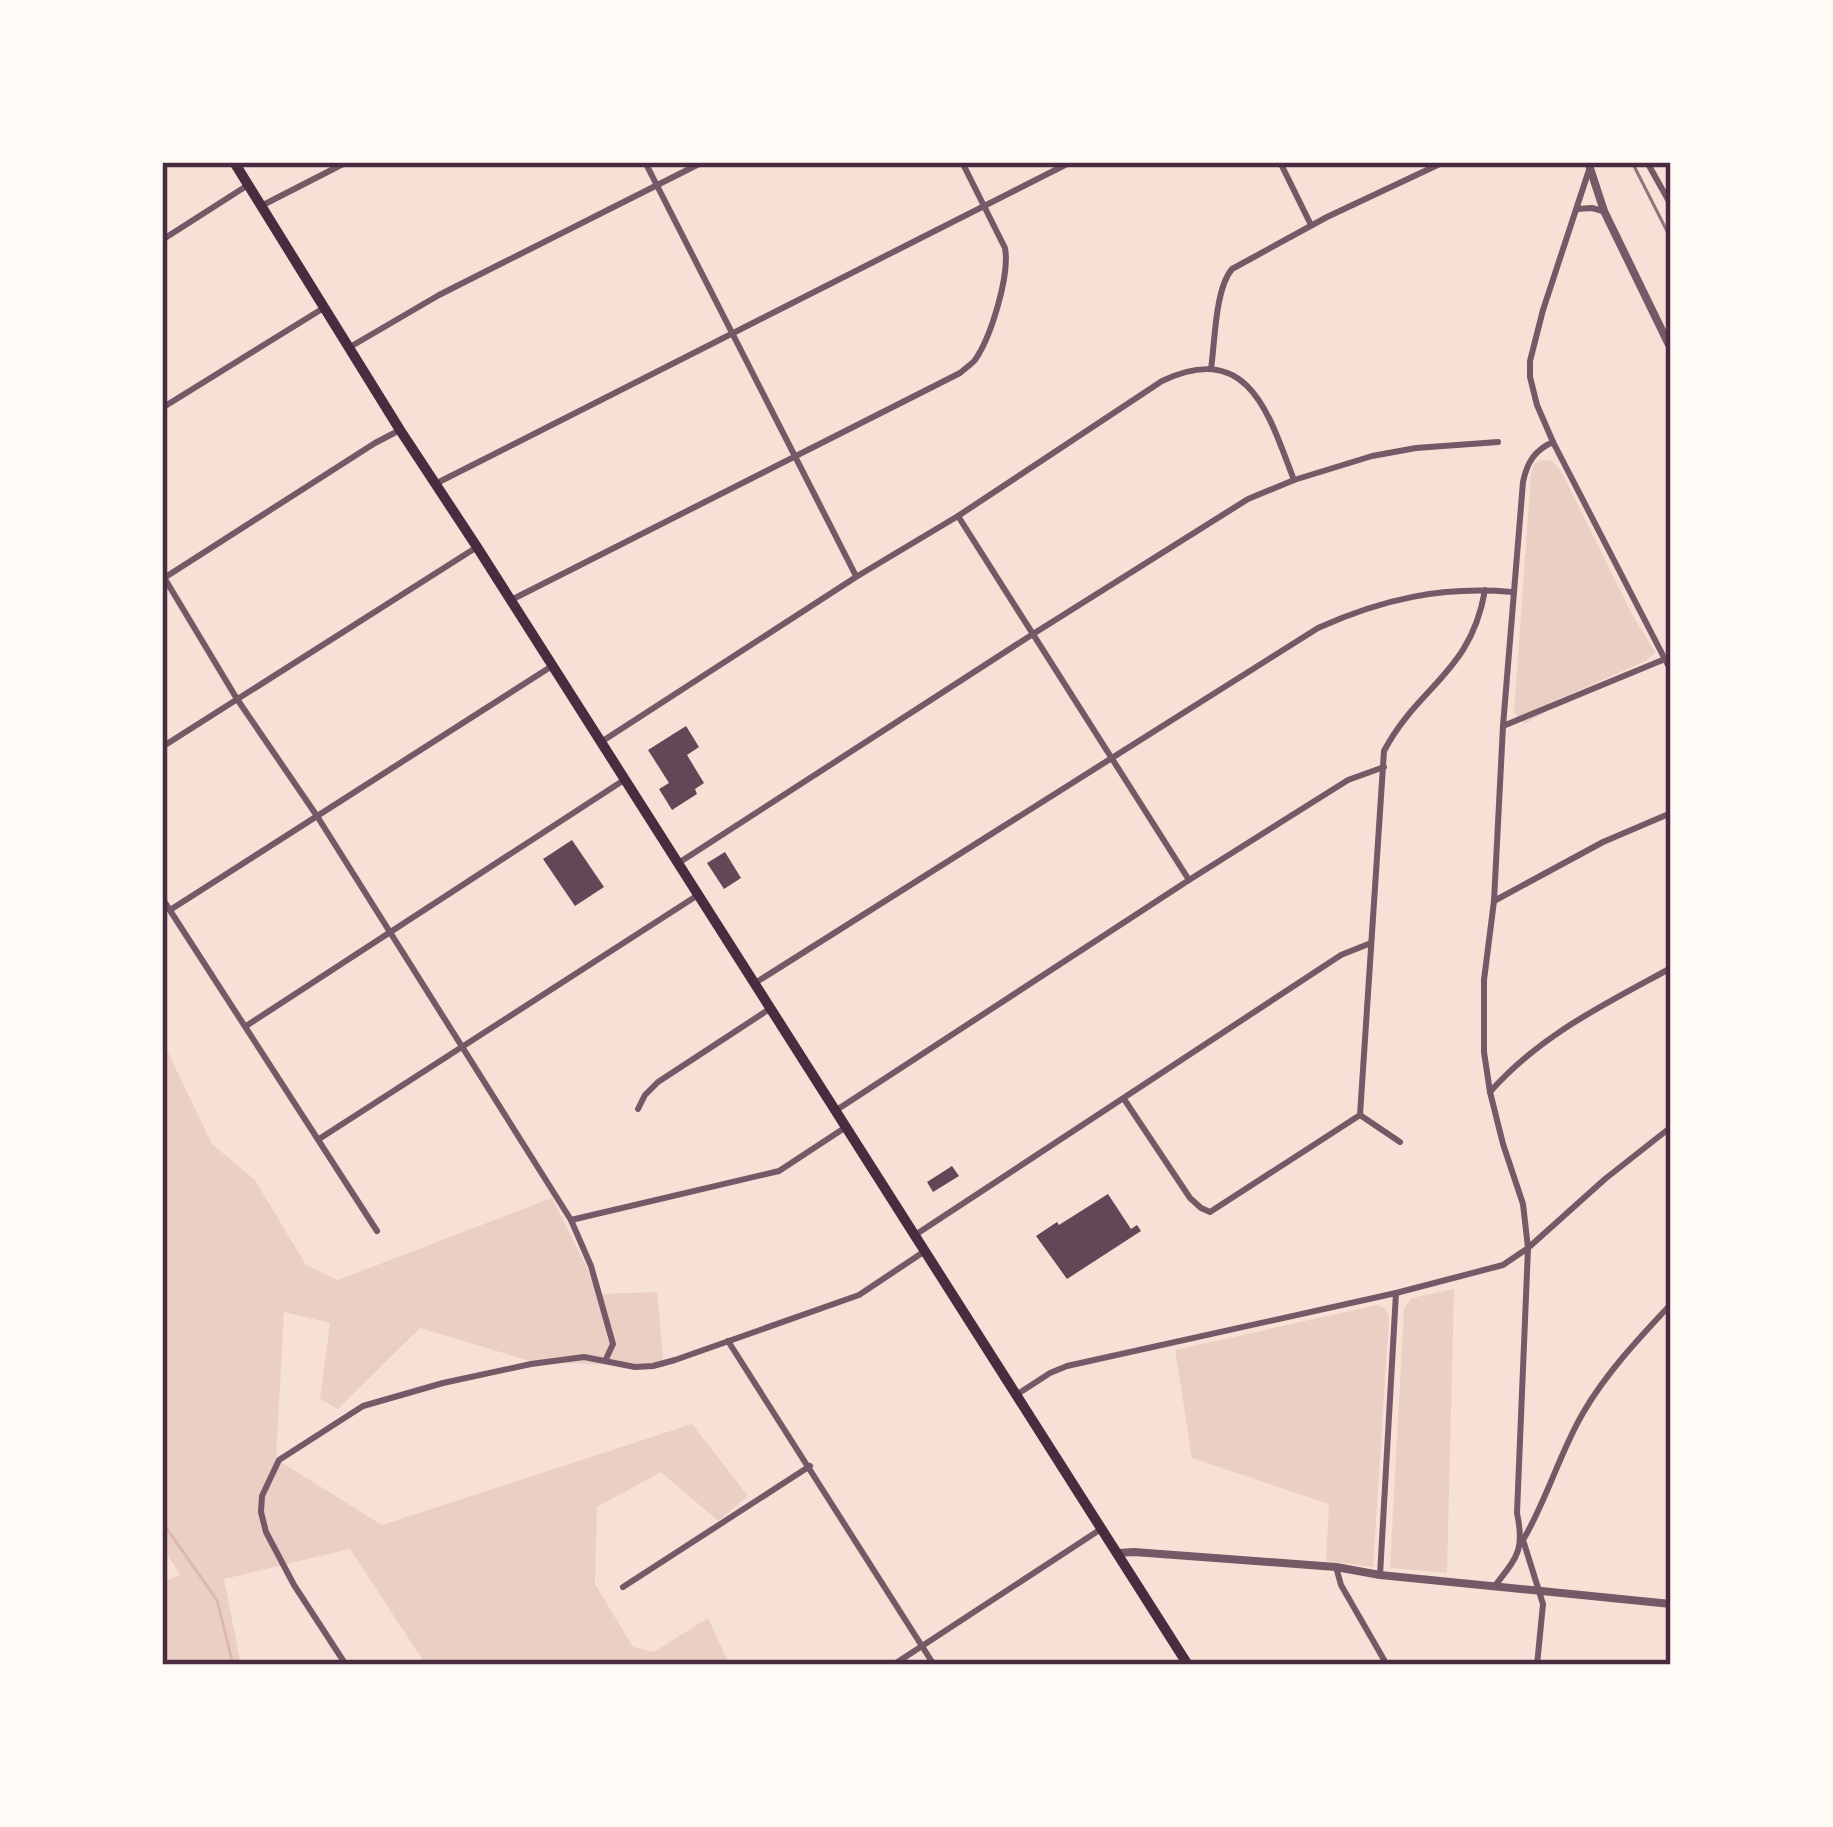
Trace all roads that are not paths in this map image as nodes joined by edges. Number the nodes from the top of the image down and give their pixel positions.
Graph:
1 (234, 162) edge
2 (347, 162) edge
3 (645, 162) edge
4 (703, 162) edge
5 (962, 162) edge
6 (1071, 162) edge
7 (1280, 162) edge
8 (1444, 162) edge
9 (1647, 162) edge
10 (1589, 165) edge
11 (248, 185) junction
12 (657, 185) junction
13 (1671, 205) edge
14 (261, 206) junction
15 (984, 206) junction
16 (1577, 209) junction
17 (1604, 212) junction
18 (1311, 225) junction
19 (162, 240) edge
20 (325, 308) junction
21 (733, 333) junction
22 (349, 348) junction
23 (1671, 349) edge
24 (1211, 369) junction
25 (162, 409) edge
26 (400, 430) junction
27 (1498, 442) dead end
28 (1553, 442) junction
29 (796, 456) junction
30 (1294, 480) junction
31 (435, 484) junction
32 (958, 515) junction
33 (477, 547) junction
34 (163, 577) edge
35 (856, 577) junction
36 (1485, 590) junction
37 (1513, 592) junction
38 (510, 601) junction
39 (1033, 634) junction
40 (1669, 665) edge
41 (552, 666) junction
42 (237, 699) junction
43 (1503, 726) junction
44 (601, 742) junction
45 (162, 747) edge
46 (1111, 759) junction
47 (1384, 767) junction
48 (624, 780) junction
49 (1671, 813) edge
50 (316, 816) junction
51 (676, 864) junction
52 (1190, 880) junction
53 (698, 895) junction
54 (162, 898) edge
55 (1494, 902) junction
56 (170, 910) junction
57 (390, 931) junction
58 (1372, 943) junction
59 (1671, 968) edge
60 (754, 983) junction
61 (771, 1008) junction
62 (246, 1026) junction
63 (463, 1046) junction
64 (1490, 1092) junction
65 (1124, 1099) junction
66 (638, 1109) dead end
67 (835, 1111) junction
68 (1360, 1115) junction
69 (846, 1127) junction
70 (1671, 1127) edge
71 (319, 1139) junction
72 (1400, 1142) dead end
73 (571, 1220) junction
74 (377, 1231) dead end
75 (915, 1235) junction
76 (1528, 1248) junction
77 (926, 1251) junction
78 (1396, 1293) junction
79 (1671, 1304) edge
80 (728, 1341) junction
81 (606, 1360) junction
82 (1016, 1395) junction
83 (809, 1466) junction
84 (1101, 1529) junction
85 (1523, 1540) junction
86 (1117, 1553) junction
87 (1336, 1567) junction
88 (1380, 1575) junction
89 (1494, 1587) junction
90 (623, 1588) dead end
91 (1540, 1591) junction
92 (1671, 1604) edge
93 (922, 1647) junction
94 (346, 1665) edge
95 (893, 1665) edge
96 (934, 1665) edge
97 (1188, 1665) edge
98 (1387, 1665) edge
99 (1538, 1665) edge

1 - 11 highway
2 - 14 street
3 - 12 street
4 - 12 street
5 - 15 street
6 - 15 street
7 - 18 street
8 - 18 street
9 - 13 street
10 - 16 street
10 - 17 street
11 - 14 highway
11 - 19 street
12 - 21 street
12 - 22 street
14 - 20 highway
15 - 21 street
15 - 29 street
16 - 17 street
16 - 28 street
17 - 23 street
18 - 24 street
20 - 22 highway
20 - 25 street
21 - 29 street
21 - 31 street
22 - 26 highway
24 - 30 street
24 - 32 street
26 - 31 highway
26 - 34 street
27 - 30 street
28 - 37 street
28 - 40 street
29 - 35 street
29 - 38 street
30 - 39 street
31 - 33 highway
32 - 35 street
32 - 39 street
33 - 38 highway
33 - 42 street
34 - 42 street
35 - 44 street
36 - 37 street
36 - 46 street
36 - 47 street
37 - 43 street
38 - 41 highway
39 - 46 street
39 - 51 street
40 - 43 street
41 - 44 highway
41 - 50 street
42 - 45 street
42 - 50 street
43 - 55 street
44 - 48 highway
46 - 52 street
46 - 60 street
47 - 52 street
47 - 58 street
48 - 51 highway
48 - 57 street
49 - 55 street
50 - 56 street
50 - 57 street
51 - 53 highway
52 - 67 street
53 - 60 highway
53 - 63 street
54 - 56 street
55 - 64 street
56 - 62 street
57 - 62 street
57 - 63 street
58 - 65 street
58 - 68 street
59 - 64 street
60 - 61 highway
61 - 66 street
61 - 67 highway
62 - 71 street
63 - 71 street
63 - 73 street
64 - 76 street
65 - 68 street
65 - 75 street
67 - 69 highway
68 - 72 street
69 - 73 street
69 - 75 highway
70 - 76 street
71 - 74 street
73 - 81 street
75 - 77 highway
76 - 78 street
76 - 85 street
77 - 80 street
77 - 82 highway
78 - 82 street
78 - 88 street
79 - 85 street
80 - 81 street
80 - 83 street
81 - 94 street
82 - 84 highway
83 - 90 street
83 - 93 street
84 - 86 highway
84 - 93 street
85 - 89 street
85 - 91 street
86 - 87 street
86 - 97 highway
87 - 88 street
87 - 98 street
88 - 89 street
89 - 91 street
91 - 92 street
91 - 99 street
93 - 95 street
93 - 96 street

